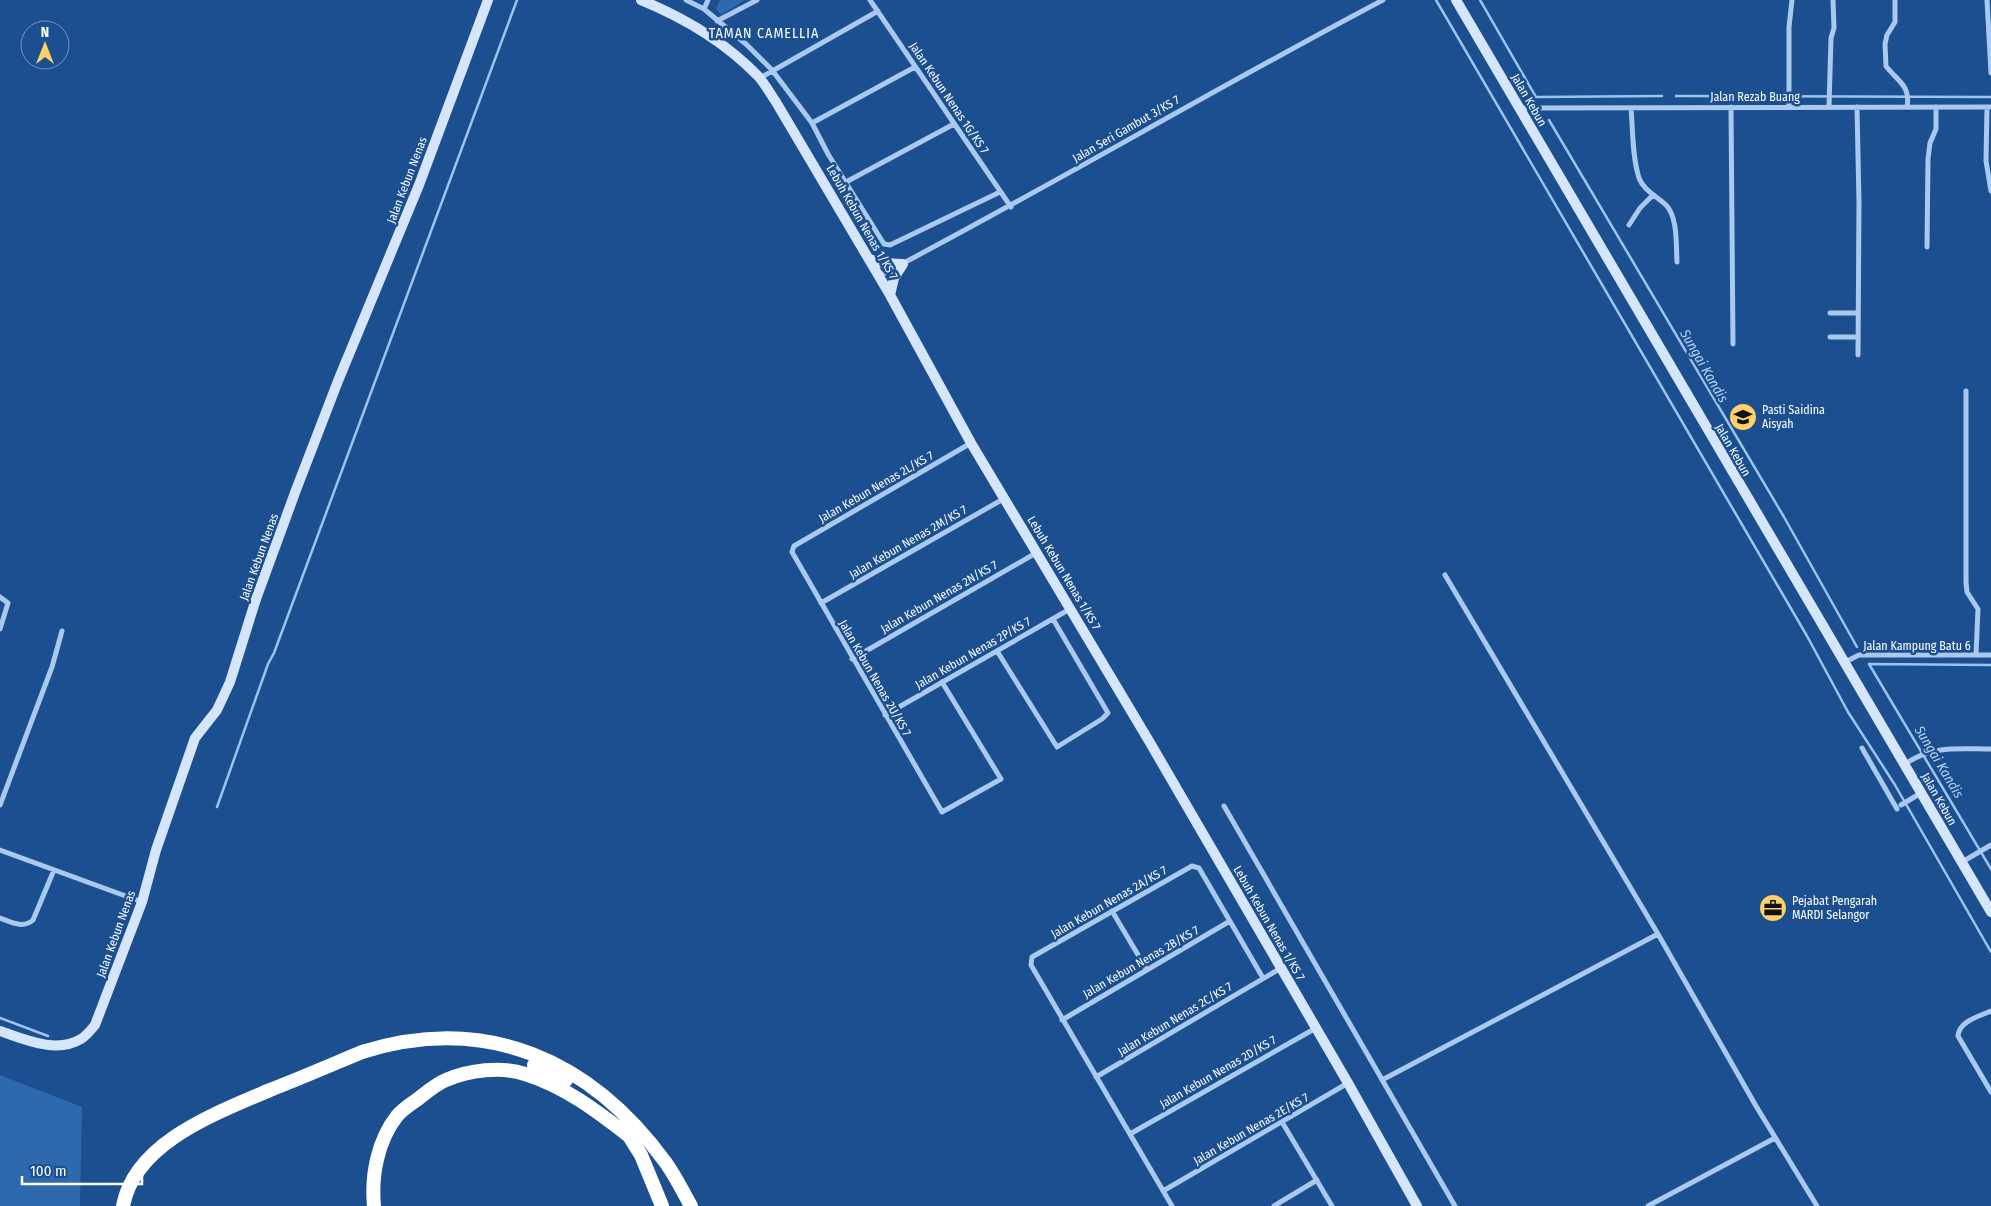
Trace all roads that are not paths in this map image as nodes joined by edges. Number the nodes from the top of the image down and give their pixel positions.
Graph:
1 (488, 0) edge
2 (641, 0) edge
3 (686, 0) edge
4 (708, 0) edge
5 (757, 0) edge
6 (870, 0) edge
7 (1383, 0) edge
8 (1456, 0) edge
9 (1792, 0) edge
10 (1833, 0) edge
11 (1895, 0) edge
12 (1987, 0) edge
13 (704, 9) junction
14 (878, 11) junction
15 (717, 21) junction
16 (915, 66) junction
17 (772, 70) junction
18 (1991, 72) edge
19 (760, 78) junction
20 (1789, 105) junction
21 (1830, 105) junction
22 (1907, 105) junction
23 (1731, 107) junction
24 (1857, 107) junction
25 (1936, 107) junction
26 (1989, 107) edge
27 (1519, 108) junction
28 (1630, 108) junction
29 (812, 123) junction
30 (954, 124) junction
31 (846, 182) junction
32 (1991, 191) edge
33 (1000, 192) junction
34 (1653, 195) junction
35 (1011, 207) junction
36 (1629, 225) dead end
37 (1927, 247) dead end
38 (869, 259) junction
39 (1677, 262) dead end
40 (903, 264) junction
41 (879, 276) junction
42 (890, 295) junction
43 (1830, 313) dead end
44 (1858, 313) junction
45 (1830, 337) dead end
46 (1858, 337) junction
47 (1733, 344) dead end
48 (1858, 356) dead end
49 (1966, 391) dead end
50 (971, 443) junction
51 (1005, 498) junction
52 (792, 549) joint
53 (1036, 552) junction
54 (1445, 575) dead end
55 (0, 597) edge
56 (821, 603) junction
57 (1070, 609) junction
58 (1053, 619) junction
59 (0, 630) edge
60 (62, 631) dead end
61 (997, 651) junction
62 (1976, 655) junction
63 (1991, 655) edge
64 (852, 659) junction
65 (1844, 663) junction
66 (942, 682) junction
67 (885, 715) junction
68 (1862, 748) dead end
69 (1991, 749) edge
70 (1905, 764) junction
71 (1921, 792) junction
72 (0, 805) edge
73 (1224, 806) dead end
74 (1991, 845) edge
75 (0, 850) edge
76 (1962, 862) junction
77 (54, 870) junction
78 (142, 902) junction
79 (1112, 911) junction
80 (1991, 912) edge
81 (0, 918) edge
82 (1230, 921) junction
83 (1658, 934) junction
84 (1281, 968) junction
85 (1147, 970) junction
86 (1263, 978) junction
87 (1991, 1011) edge
88 (1062, 1020) junction
89 (1316, 1028) junction
90 (0, 1031) edge
91 (534, 1065) dead end
92 (1096, 1077) junction
93 (1382, 1080) junction
94 (1348, 1083) junction
95 (1991, 1092) edge
96 (1282, 1122) junction
97 (1130, 1134) junction
98 (629, 1136) junction
99 (1775, 1138) junction
100 (1317, 1180) junction
101 (1163, 1191) junction
102 (1414, 1205) edge
103 (122, 1206) edge
104 (374, 1206) edge
105 (662, 1206) edge
106 (691, 1206) edge
107 (1172, 1206) edge
108 (1274, 1206) edge
109 (1332, 1206) edge
110 (1455, 1206) edge
111 (1648, 1206) edge
112 (1817, 1206) edge

1 - 78 street, Jalan Kebun Nenas
2 - 19 street, Lebuh Kebun Nenas 1/KS 7
3 - 13 street
4 - 13 street
5 - 15 street
6 - 14 street, Jalan Kebun Nenas 1G/KS 7
7 - 35 street, Jalan Seri Gambut 3/KS 7
8 - 27 street, Jalan Kebun
9 - 20 street
10 - 21 street
11 - 22 street
12 - 18 street
13 - 15 street
14 - 16 street, Jalan Kebun Nenas 1G/KS 7
14 - 17 street
15 - 17 street
16 - 29 street
16 - 30 street, Jalan Kebun Nenas 1G/KS 7
17 - 19 street
17 - 29 street
19 - 38 street, Lebuh Kebun Nenas 1/KS 7
20 - 21 street, Jalan Rezab Buang
20 - 23 street, Jalan Rezab Buang
21 - 24 street, Jalan Rezab Buang
22 - 24 street, Jalan Rezab Buang
22 - 25 street, Jalan Rezab Buang
23 - 28 street, Jalan Rezab Buang
23 - 47 street
24 - 44 street
25 - 26 street, Jalan Rezab Buang
25 - 37 street
26 - 32 street
27 - 28 street, Jalan Rezab Buang
27 - 65 street, Jalan Kebun
28 - 34 street
29 - 31 street
30 - 31 street
30 - 33 street, Jalan Kebun Nenas 1G/KS 7
31 - 33 street
33 - 35 street, Jalan Kebun Nenas 1G/KS 7
34 - 36 street
34 - 39 street
35 - 40 street, Jalan Seri Gambut 3/KS 7
38 - 40 street
38 - 41 street, Lebuh Kebun Nenas 1/KS 7
40 - 41 street, Jalan Seri Gambut 3/KS 7
40 - 42 street
41 - 42 street, Lebuh Kebun Nenas 1/KS 7
42 - 50 street, Lebuh Kebun Nenas 1/KS 7
43 - 44 street
44 - 46 street
45 - 46 street
46 - 48 street
49 - 62 street
50 - 51 street, Lebuh Kebun Nenas 1/KS 7
50 - 52 street, Jalan Kebun Nenas 2L/KS 7
51 - 53 street, Lebuh Kebun Nenas 1/KS 7
51 - 56 street, Jalan Kebun Nenas 2M/KS 7
52 - 56 street, Jalan Kebun Nenas 2U/KS 7
53 - 57 street, Lebuh Kebun Nenas 1/KS 7
53 - 64 street, Jalan Kebun Nenas 2N/KS 7
54 - 83 street
55 - 59 street
56 - 64 street, Jalan Kebun Nenas 2U/KS 7
57 - 58 street, Jalan Kebun Nenas 2P/KS 7
57 - 84 street, Lebuh Kebun Nenas 1/KS 7
58 - 61 street, Jalan Kebun Nenas 2P/KS 7
58 - 61 street
60 - 72 street
61 - 66 street, Jalan Kebun Nenas 2P/KS 7
62 - 63 street, Jalan Kampung Batu 6
62 - 65 street, Jalan Kampung Batu 6
64 - 67 street, Jalan Kebun Nenas 2U/KS 7
65 - 70 street, Jalan Kebun
66 - 67 street, Jalan Kebun Nenas 2P/KS 7
66 - 67 street, Jalan Kebun Nenas 2U/KS 7
68 - 71 street
69 - 70 street
70 - 71 street, Jalan Kebun
71 - 76 street, Jalan Kebun
73 - 93 street
74 - 76 street
75 - 77 street
76 - 80 street, Jalan Kebun
77 - 78 street
77 - 81 street
78 - 90 street, Jalan Kebun Nenas
79 - 82 street, Jalan Kebun Nenas 2A/KS 7
79 - 85 street
79 - 88 street, Jalan Kebun Nenas 2A/KS 7
82 - 85 street, Jalan Kebun Nenas 2B/KS 7
82 - 86 street
83 - 93 street
83 - 99 street
84 - 86 street, Jalan Kebun Nenas 2C/KS 7
84 - 89 street, Lebuh Kebun Nenas 1/KS 7
85 - 88 street, Jalan Kebun Nenas 2B/KS 7
86 - 92 street, Jalan Kebun Nenas 2C/KS 7
87 - 95 street
88 - 92 street
89 - 94 street, Lebuh Kebun Nenas 1/KS 7
89 - 97 street, Jalan Kebun Nenas 2D/KS 7
91 - 98 highway
92 - 97 street
93 - 110 street
94 - 96 street, Jalan Kebun Nenas 2E/KS 7
94 - 102 street, Lebuh Kebun Nenas 1/KS 7
96 - 100 street
96 - 101 street, Jalan Kebun Nenas 2E/KS 7
97 - 101 street
98 - 104 highway
98 - 105 highway
99 - 111 street
99 - 112 street
100 - 108 street
100 - 109 street
101 - 107 street
103 - 106 highway

